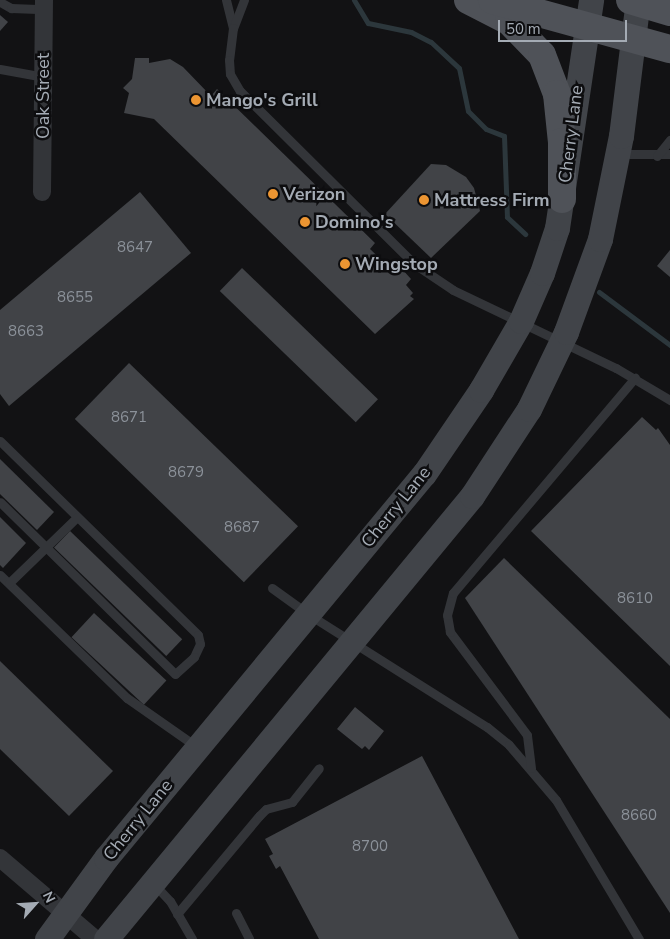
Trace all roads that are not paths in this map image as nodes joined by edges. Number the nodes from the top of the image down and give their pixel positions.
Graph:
1 (226, 0) edge
2 (244, 0) edge
3 (468, 0) edge
4 (492, 0) edge
5 (635, 1) edge
6 (0, 2) edge
7 (44, 4) edge
8 (670, 12) edge
9 (588, 13) edge
10 (233, 28) junction
11 (633, 38) junction
12 (670, 49) edge
13 (0, 69) edge
14 (44, 77) junction
15 (670, 140) edge
16 (618, 154) junction
17 (670, 154) edge
18 (657, 156) junction
19 (670, 161) edge
20 (42, 192) dead end
21 (562, 199) junction
22 (521, 321) junction
23 (562, 342) junction
24 (634, 378) junction
25 (670, 400) edge
26 (0, 441) edge
27 (0, 502) edge
28 (77, 517) junction
29 (46, 547) junction
30 (0, 575) edge
31 (9, 583) junction
32 (272, 588) dead end
33 (308, 614) junction
34 (352, 641) junction
35 (197, 747) junction
36 (319, 768) dead end
37 (531, 768) junction
38 (0, 858) edge
39 (153, 883) junction
40 (236, 913) dead end
41 (66, 914) junction
42 (178, 914) junction
43 (47, 939) edge
44 (95, 939) edge
45 (106, 939) edge
46 (192, 939) edge
47 (249, 939) edge
48 (639, 939) edge

1 - 10 lane
2 - 10 lane
3 - 21 main road
4 - 9 main road
5 - 8 main road
5 - 11 main road
6 - 7 lane
7 - 14 street, Oak Street
9 - 11 main road
9 - 21 main road, Cherry Lane
10 - 22 lane
11 - 12 main road
11 - 16 main road
13 - 14 lane
14 - 20 street, Oak Street
15 - 18 lane
16 - 18 lane
16 - 23 main road
17 - 18 lane
18 - 19 lane
21 - 22 main road, Cherry Lane
22 - 23 lane
22 - 33 main road, Cherry Lane
23 - 24 lane
23 - 34 main road
24 - 25 lane
24 - 37 lane
26 - 28 lane
27 - 29 lane
28 - 29 lane
28 - 29 lane
29 - 31 lane
30 - 31 lane
31 - 35 lane
32 - 33 lane
33 - 34 lane
33 - 35 main road, Cherry Lane
34 - 37 lane
34 - 39 main road
35 - 41 main road, Cherry Lane
36 - 42 lane
37 - 48 lane
38 - 41 street
39 - 42 lane
39 - 45 main road
40 - 47 lane
41 - 43 main road, Cherry Lane
41 - 44 street
42 - 46 lane

